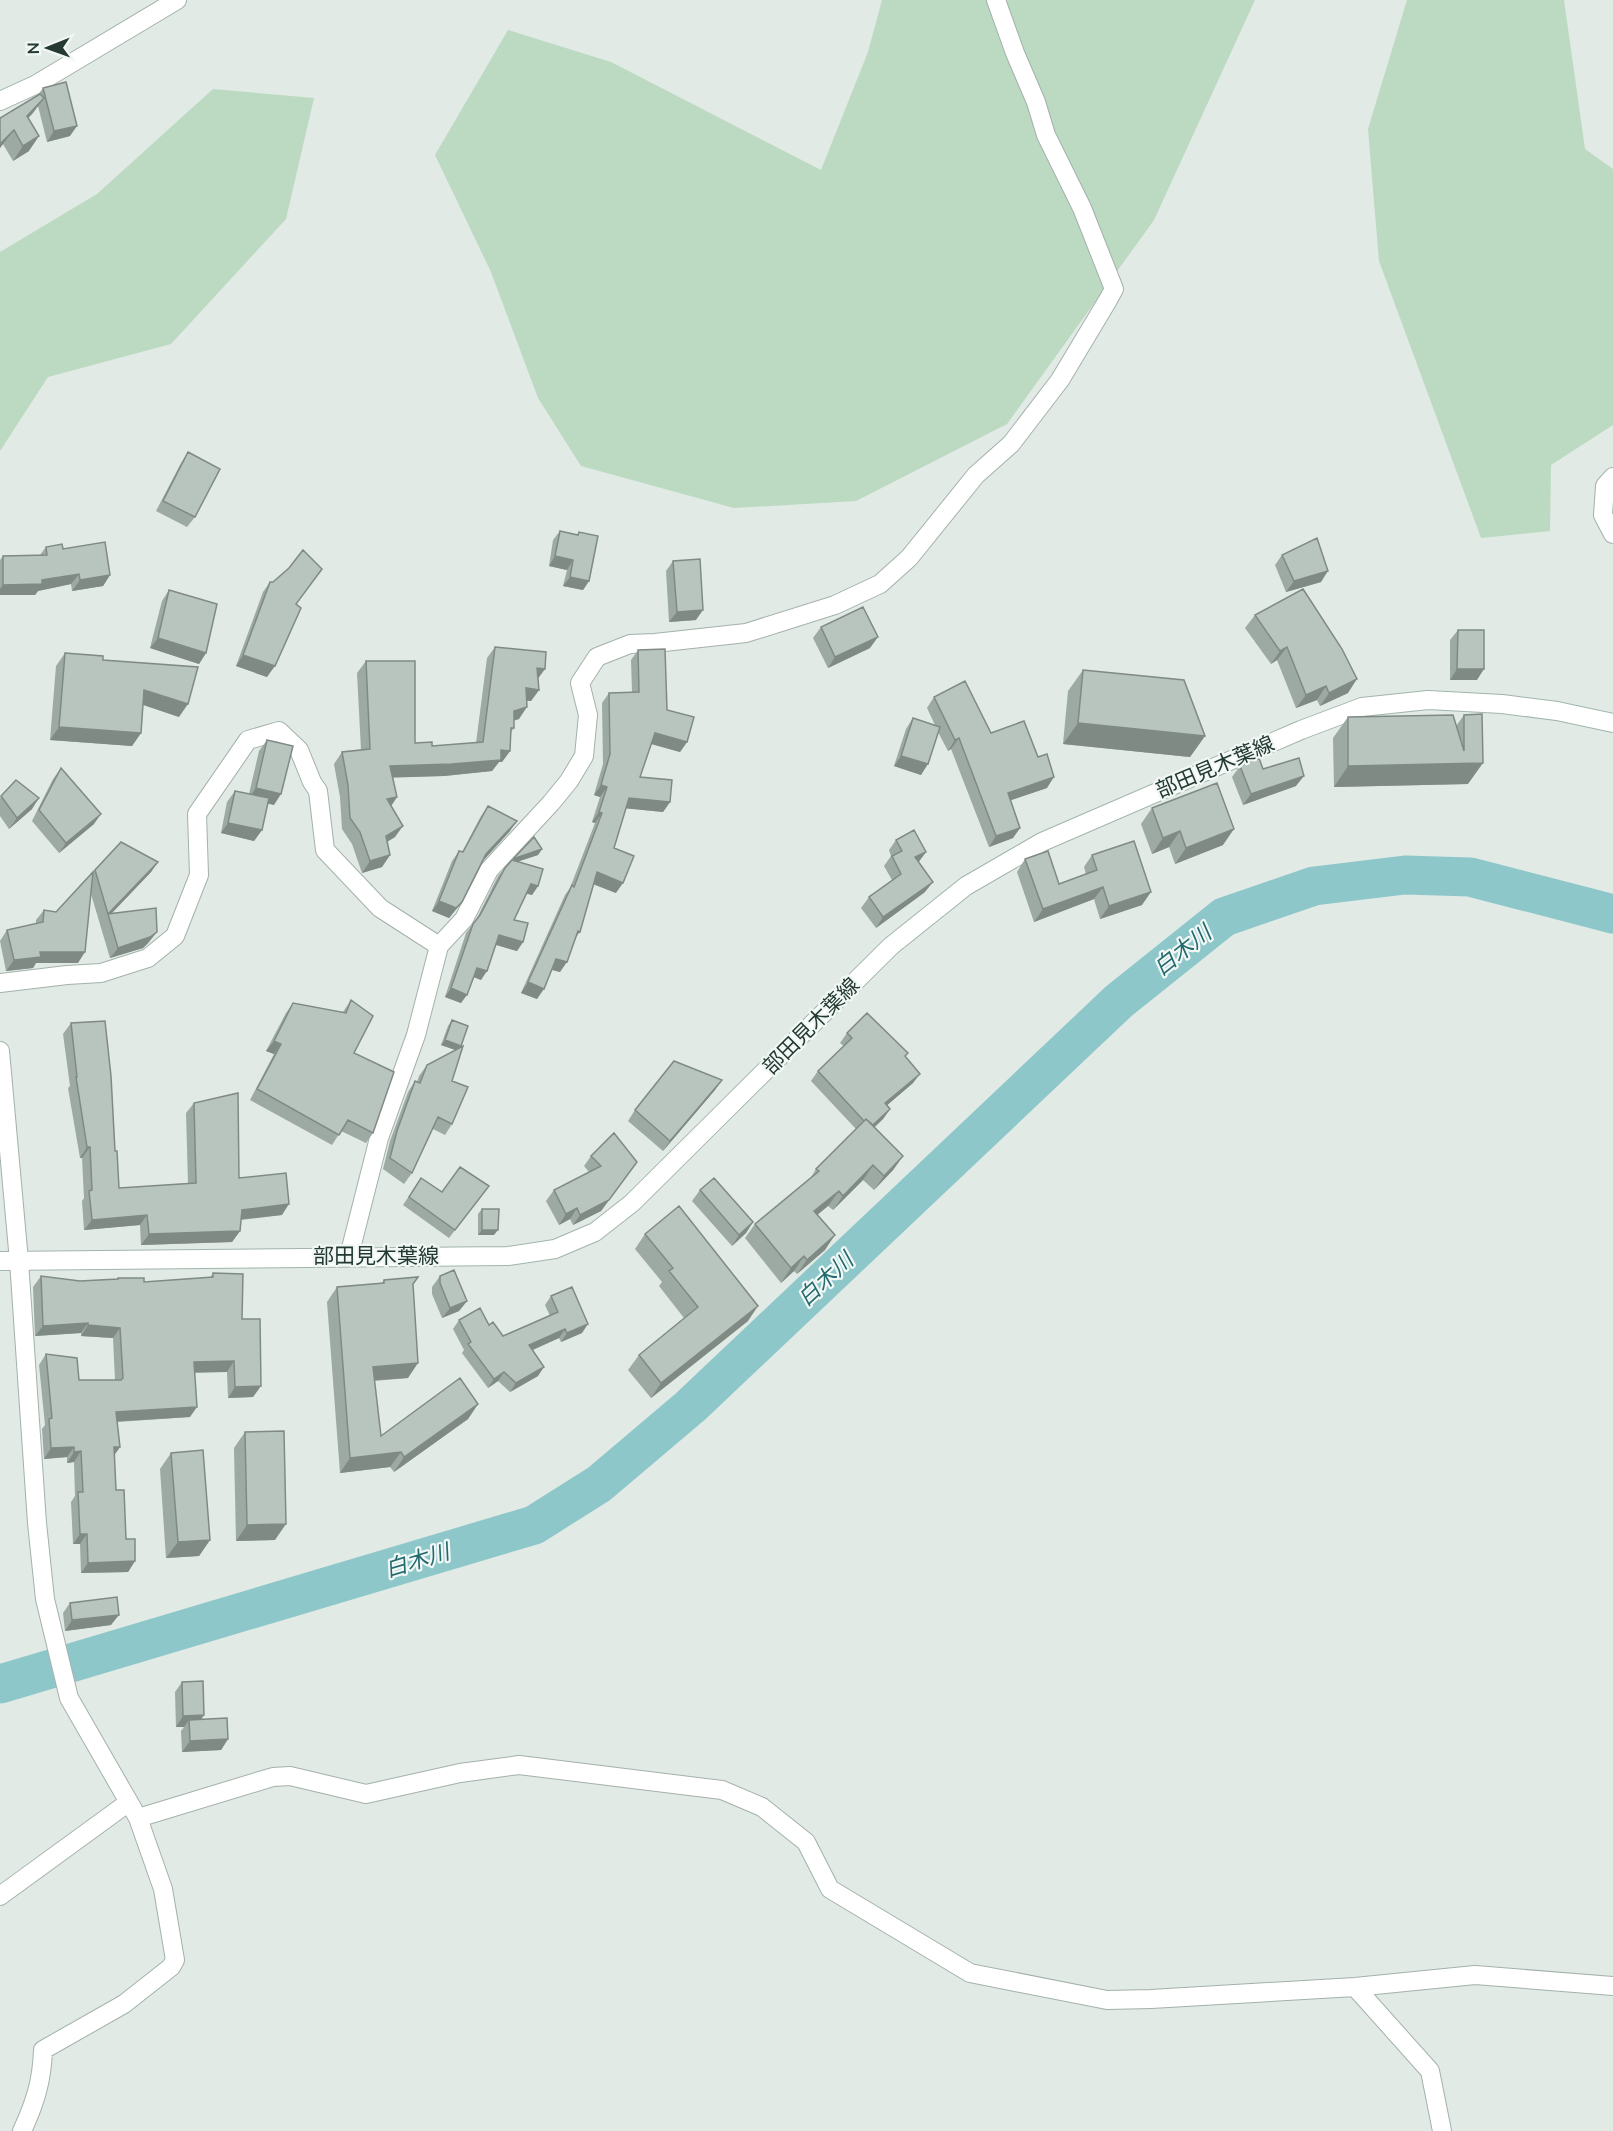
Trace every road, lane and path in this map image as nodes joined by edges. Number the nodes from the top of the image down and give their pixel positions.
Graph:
1 (177, 0) edge
2 (996, 0) edge
3 (0, 101) edge
4 (1613, 477) edge
5 (1613, 534) edge
6 (1613, 723) edge
7 (440, 946) junction
8 (0, 983) edge
9 (0, 1051) edge
10 (349, 1256) junction
11 (0, 1261) edge
12 (19, 1261) junction
13 (133, 1810) junction
14 (0, 1896) edge
15 (1613, 1986) edge
16 (1355, 1987) junction
17 (22, 2131) edge
18 (1442, 2131) edge

1 - 3 street
2 - 7 street
4 - 5 street
6 - 10 street, 部田見木葉線
7 - 8 street
7 - 10 street
9 - 12 street
10 - 12 street, 部田見木葉線
11 - 12 street, 部田見木葉線
12 - 13 street
13 - 14 street
13 - 16 street
13 - 17 street
15 - 16 street
16 - 18 street

